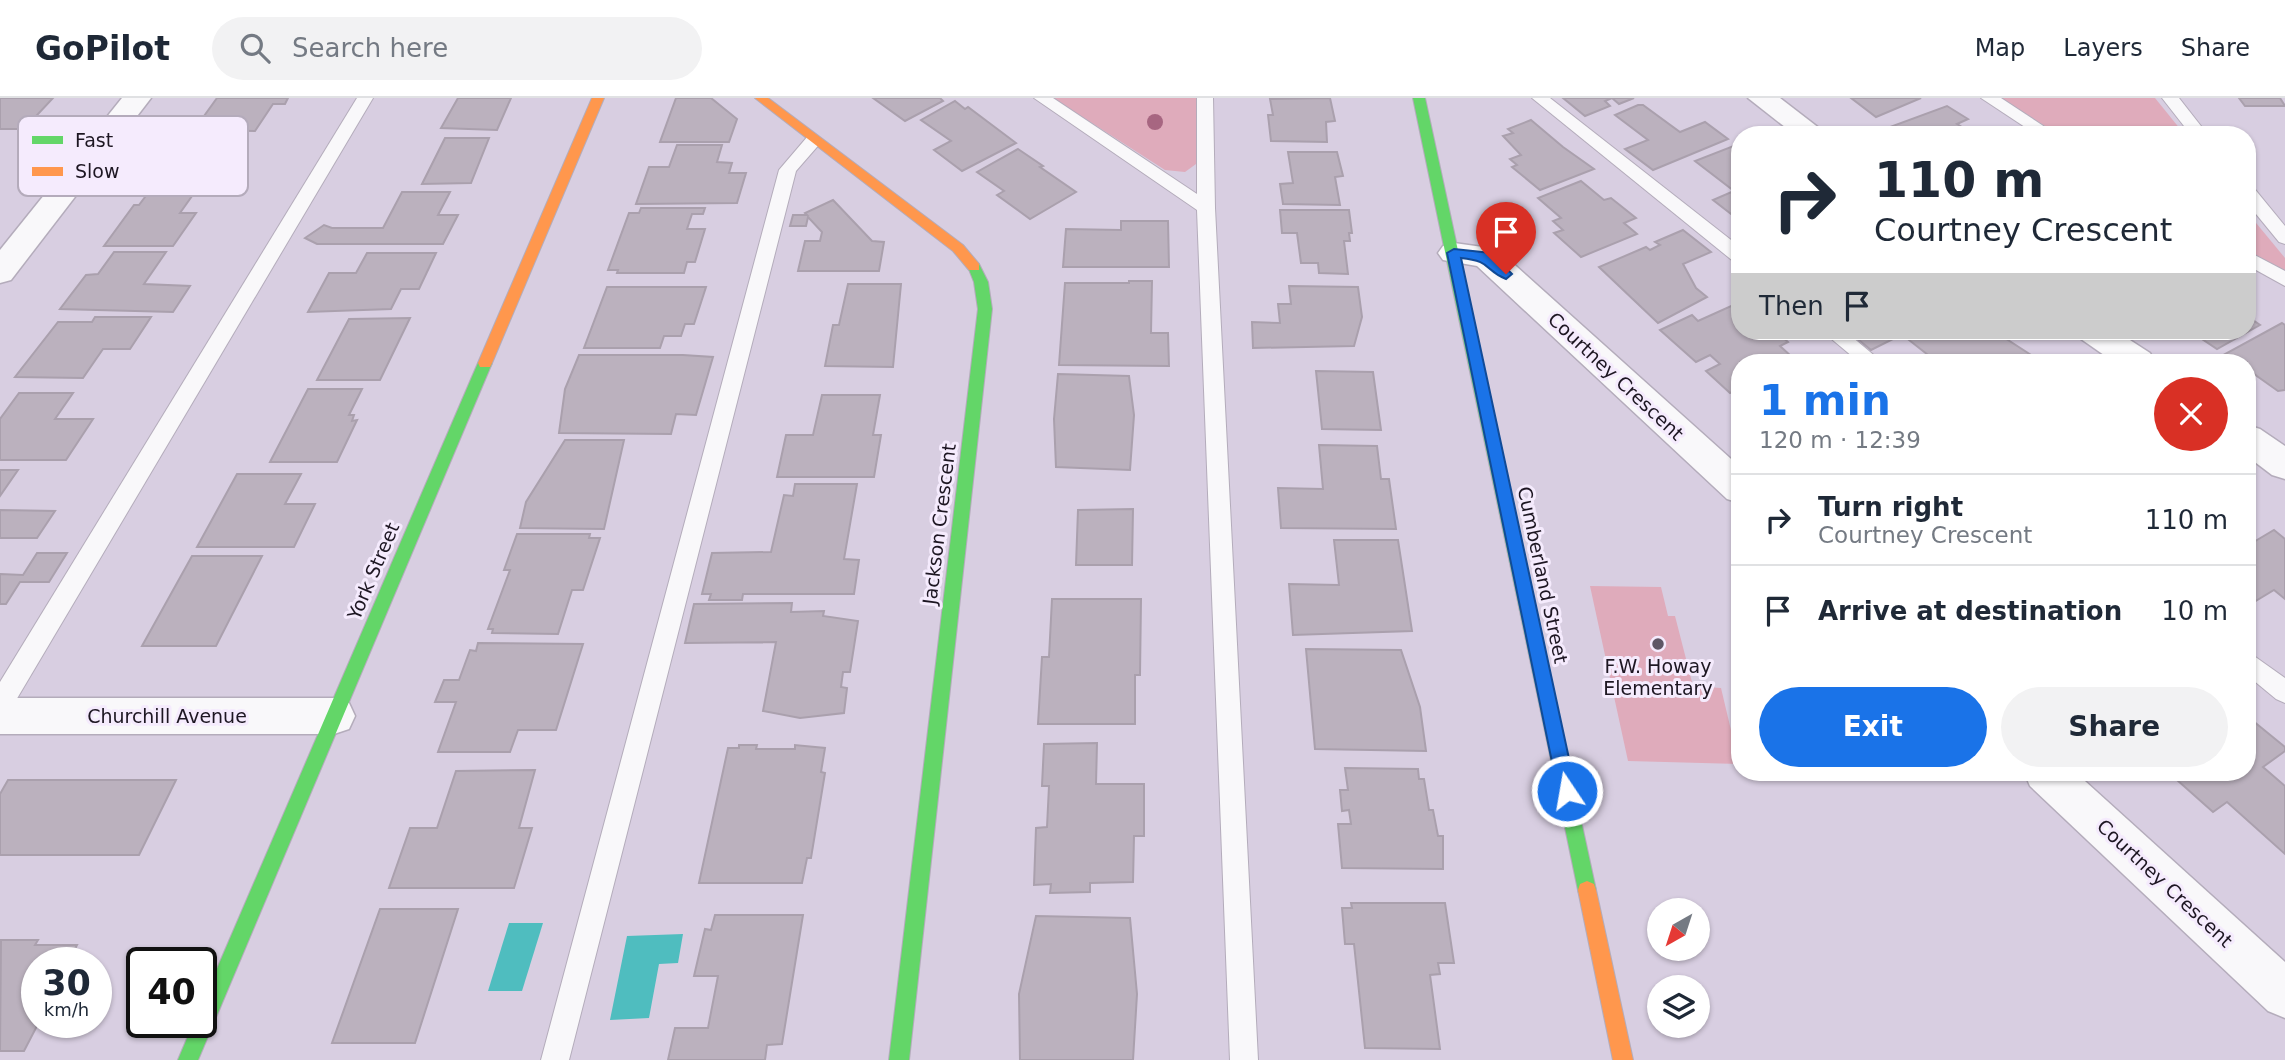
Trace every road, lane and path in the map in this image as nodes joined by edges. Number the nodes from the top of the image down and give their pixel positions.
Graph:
1 (137, 98) edge
2 (365, 98) edge
3 (598, 98) edge
4 (761, 98) edge
5 (1042, 98) edge
6 (1205, 98) edge
7 (1419, 98) edge
8 (1540, 98) edge
9 (1762, 98) edge
10 (1989, 98) edge
11 (2170, 98) edge
12 (123, 116) edge
13 (1801, 126) edge
14 (2034, 126) edge
15 (2193, 126) edge
16 (814, 140) junction
17 (60, 196) edge
18 (2256, 202) edge
19 (1206, 208) junction
20 (2285, 238) edge
21 (1731, 250) edge
22 (1454, 253) junction
23 (2256, 262) edge
24 (0, 272) edge
25 (2285, 280) edge
26 (1844, 340) edge
27 (2107, 340) edge
28 (1862, 354) edge
29 (2127, 354) edge
30 (2256, 444) edge
31 (2285, 465) edge
32 (1731, 481) edge
33 (2256, 668) edge
34 (2285, 692) edge
35 (334, 716) junction
36 (4, 719) edge
37 (2055, 781) edge
38 (2285, 994) edge
39 (187, 1060) edge
40 (555, 1060) edge
41 (899, 1060) edge
42 (1244, 1060) edge
43 (1623, 1060) edge

1 - 12 street
2 - 36 lane
3 - 35 street, York Street
4 - 16 street, Jackson Crescent
5 - 19 lane
6 - 19 lane
7 - 22 street, Cumberland Street
8 - 21 lane
9 - 13 street
10 - 14 lane
11 - 15 lane
16 - 40 lane
16 - 41 street, Jackson Crescent
17 - 24 street
18 - 20 lane
19 - 42 lane
22 - 32 street, Courtney Crescent
22 - 43 street, Cumberland Street
23 - 25 lane
26 - 28 lane
27 - 29 street
30 - 31 street
33 - 34 lane
35 - 36 street, Churchill Avenue
35 - 39 street, York Street
37 - 38 street, Courtney Crescent

